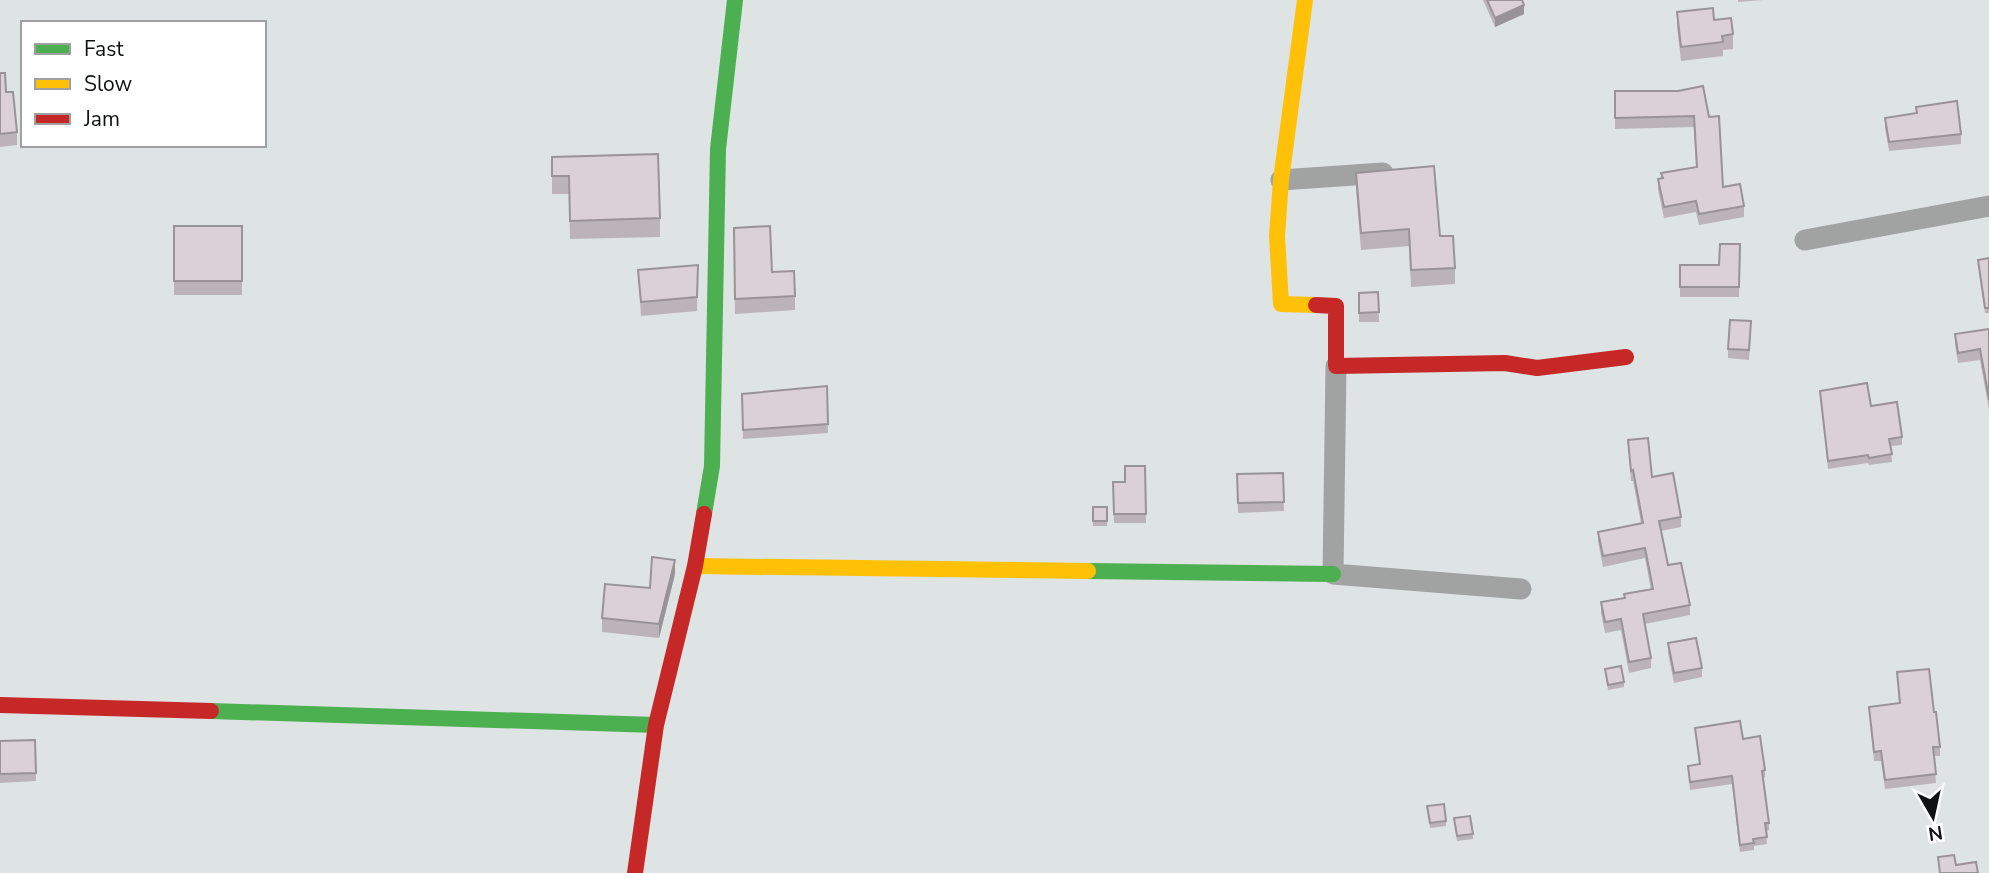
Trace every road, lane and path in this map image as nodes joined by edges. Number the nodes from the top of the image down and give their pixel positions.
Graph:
1 (735, 0) edge
2 (1305, 0) edge
3 (1383, 173) edge
4 (1281, 180) junction
5 (1989, 206) edge
6 (1805, 240) dead end
7 (1626, 357) dead end
8 (1336, 366) junction
9 (695, 566) junction
10 (1333, 574) junction
11 (1521, 589) dead end
12 (0, 705) edge
13 (656, 725) junction
14 (635, 873) edge

1 - 9 street
2 - 4 street
3 - 4 street
4 - 8 street
5 - 6 street
7 - 8 street
8 - 10 street
9 - 10 street
9 - 13 street
10 - 11 street
12 - 13 street
13 - 14 street

